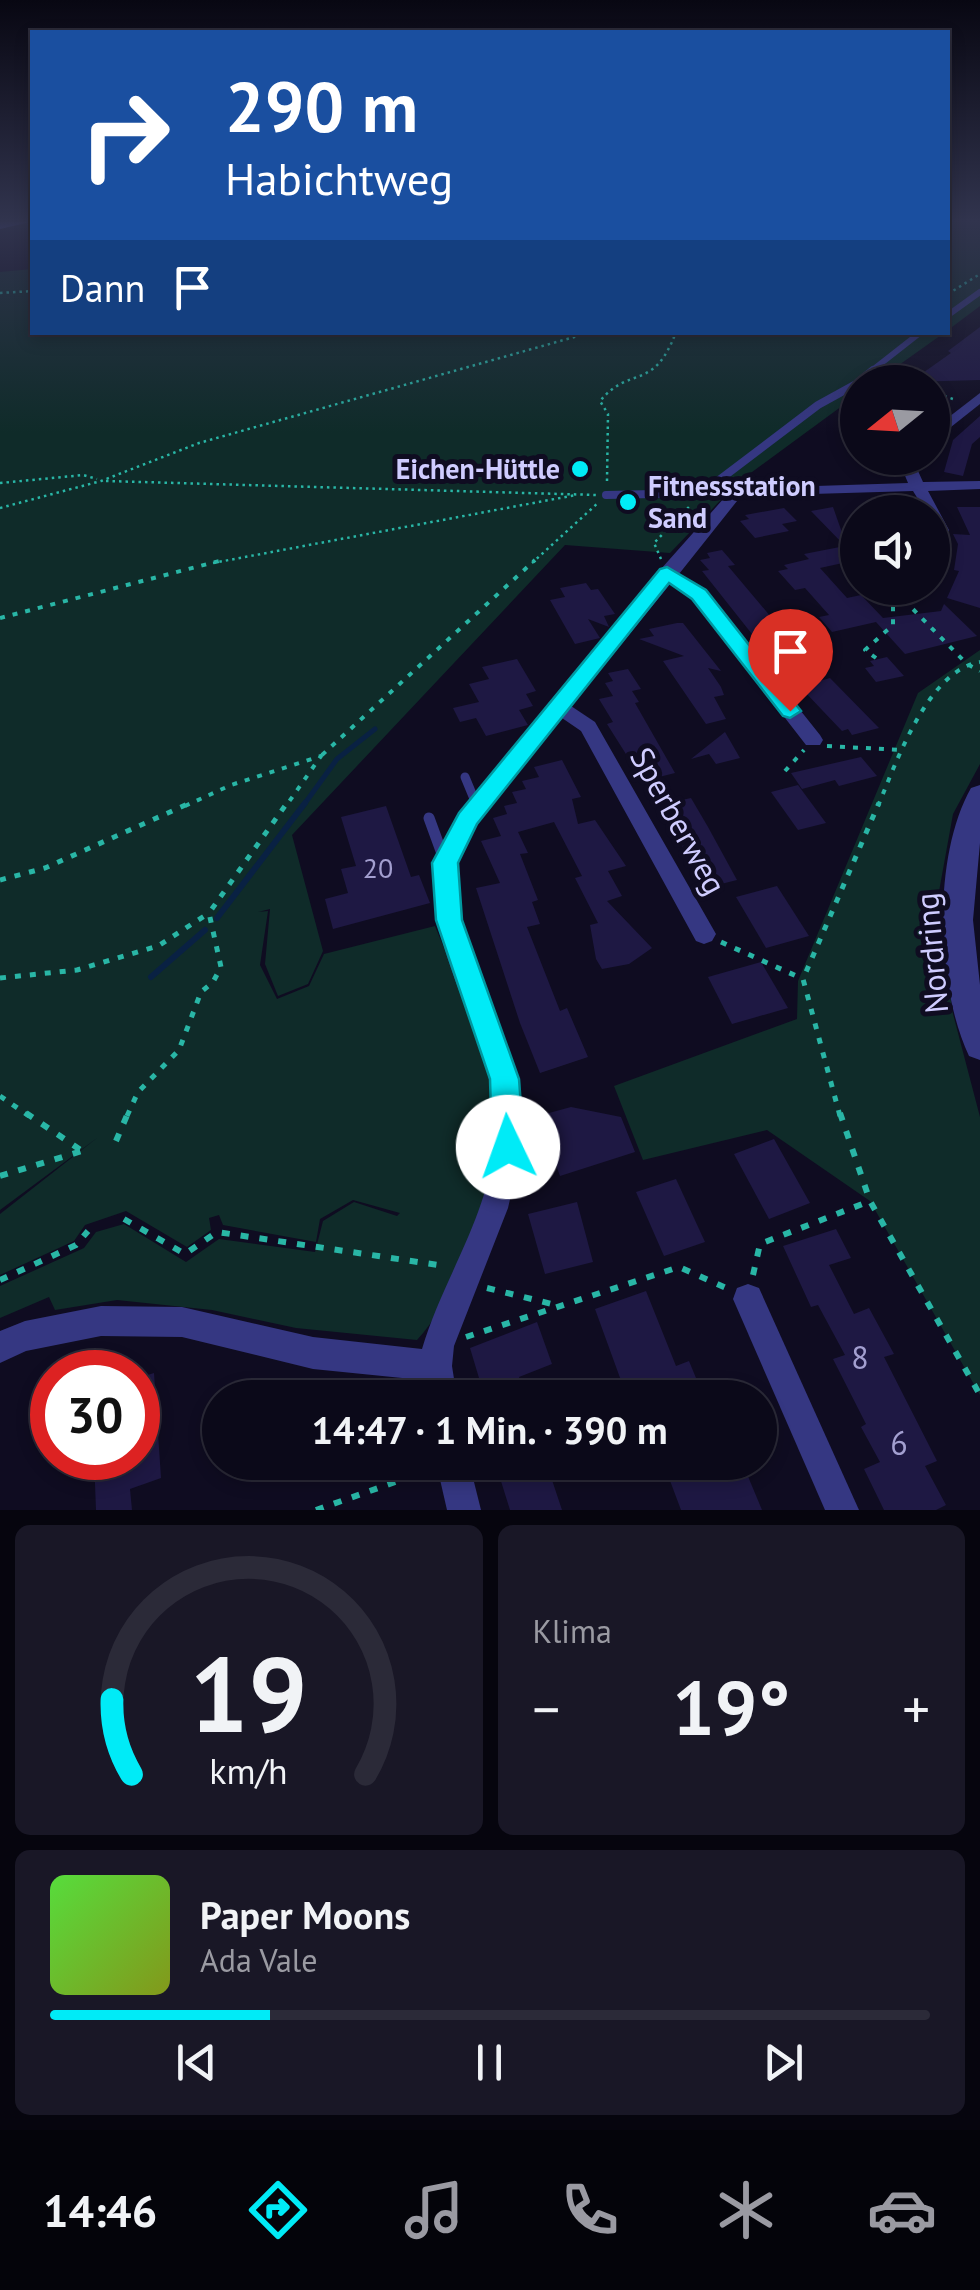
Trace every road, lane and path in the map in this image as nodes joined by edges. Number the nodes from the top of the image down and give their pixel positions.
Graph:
1 (980, 292) edge
2 (950, 314) edge
3 (581, 335) edge
4 (675, 335) edge
5 (917, 335) edge
6 (880, 365) edge
7 (840, 393) edge
8 (950, 396) edge
9 (975, 401) edge
10 (950, 422) edge
11 (911, 475) edge
12 (102, 480) junction
13 (0, 483) edge
14 (980, 485) edge
15 (919, 487) junction
16 (737, 492) junction
17 (702, 493) junction
18 (586, 494) junction
19 (924, 495) edge
20 (606, 496) junction
21 (0, 508) edge
22 (667, 573) junction
23 (914, 605) edge
24 (892, 615) dead end
25 (0, 618) edge
26 (876, 658) dead end
27 (980, 662) edge
28 (967, 664) junction
29 (980, 672) edge
30 (560, 708) junction
31 (813, 740) joint
32 (834, 749) dead end
33 (902, 750) junction
34 (321, 756) junction
35 (785, 771) dead end
36 (465, 777) dead end
37 (980, 796) edge
38 (478, 807) junction
39 (429, 818) dead end
40 (445, 863) junction
41 (0, 880) edge
42 (209, 913) junction
43 (704, 934) joint
44 (0, 978) edge
45 (804, 979) junction
46 (980, 1046) edge
47 (0, 1096) edge
48 (116, 1140) dead end
49 (0, 1176) edge
50 (870, 1201) junction
51 (124, 1219) dead end
52 (88, 1231) dead end
53 (466, 1276) junction
54 (0, 1280) edge
55 (748, 1299) junction
56 (560, 1306) junction
57 (471, 1336) dead end
58 (0, 1347) edge
59 (429, 1380) edge
60 (438, 1380) edge
61 (980, 1395) edge
62 (401, 1480) edge
63 (456, 1480) edge
64 (316, 1510) edge
65 (464, 1510) edge
66 (842, 1510) edge

1 - 2 lane
3 - 12 path
4 - 20 path
5 - 6 lane
7 - 17 lane
8 - 9 path
9 - 10 street
11 - 15 street
12 - 13 path
12 - 18 path
12 - 21 path
14 - 15 street
15 - 16 street
15 - 19 street
16 - 17 street
16 - 22 street
17 - 20 lane
17 - 22 path
18 - 20 path
18 - 25 path
20 - 34 path
22 - 30 street
22 - 31 street
23 - 28 path
24 - 26 path
27 - 28 path
28 - 29 path
28 - 33 path
30 - 38 street
30 - 43 street, Sperberweg
31 - 35 path
32 - 33 path
33 - 45 path
34 - 41 path
34 - 42 path
36 - 38 lane
37 - 46 street, Nordring
38 - 40 street
39 - 40 lane
40 - 53 street
42 - 44 path
42 - 48 path
43 - 45 path, Sperberweg
45 - 50 path
47 - 49 path
50 - 55 path
50 - 61 path
51 - 53 path
52 - 54 path
53 - 56 path
53 - 60 street
55 - 56 path
55 - 66 street
56 - 57 path
58 - 59 street
62 - 64 path
63 - 65 street

